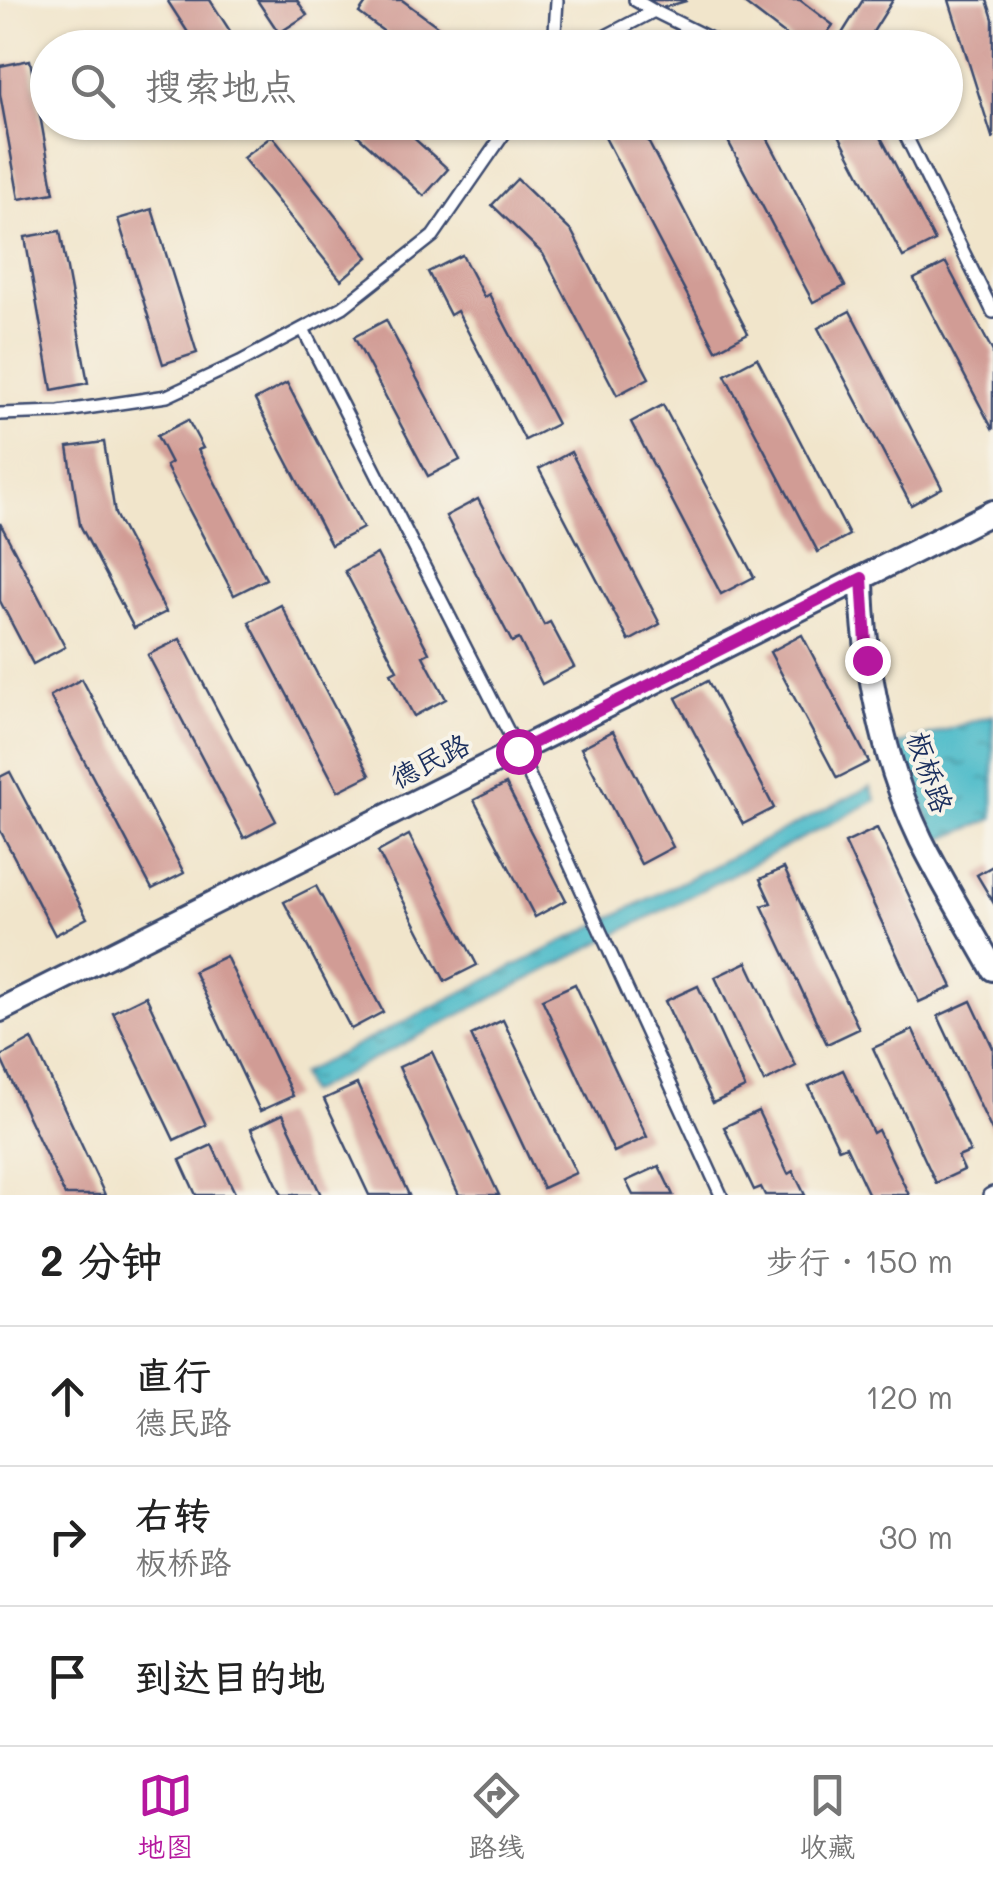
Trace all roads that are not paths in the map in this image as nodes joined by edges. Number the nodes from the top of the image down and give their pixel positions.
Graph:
1 (557, 0) edge
2 (635, 0) edge
3 (654, 11) junction
4 (555, 30) edge
5 (618, 30) edge
6 (693, 30) edge
7 (500, 140) edge
8 (908, 140) edge
9 (993, 312) edge
10 (303, 329) junction
11 (0, 414) edge
12 (993, 512) edge
13 (862, 578) junction
14 (518, 751) junction
15 (993, 968) edge
16 (0, 1010) edge
17 (721, 1195) edge

1 - 4 lane
2 - 3 lane
3 - 5 lane
3 - 6 lane
7 - 10 lane
8 - 9 lane
10 - 11 lane
10 - 14 lane
12 - 13 street, 德民路
13 - 14 street, 德民路
13 - 15 street, 板桥路
14 - 16 street, 德民路
14 - 17 lane

